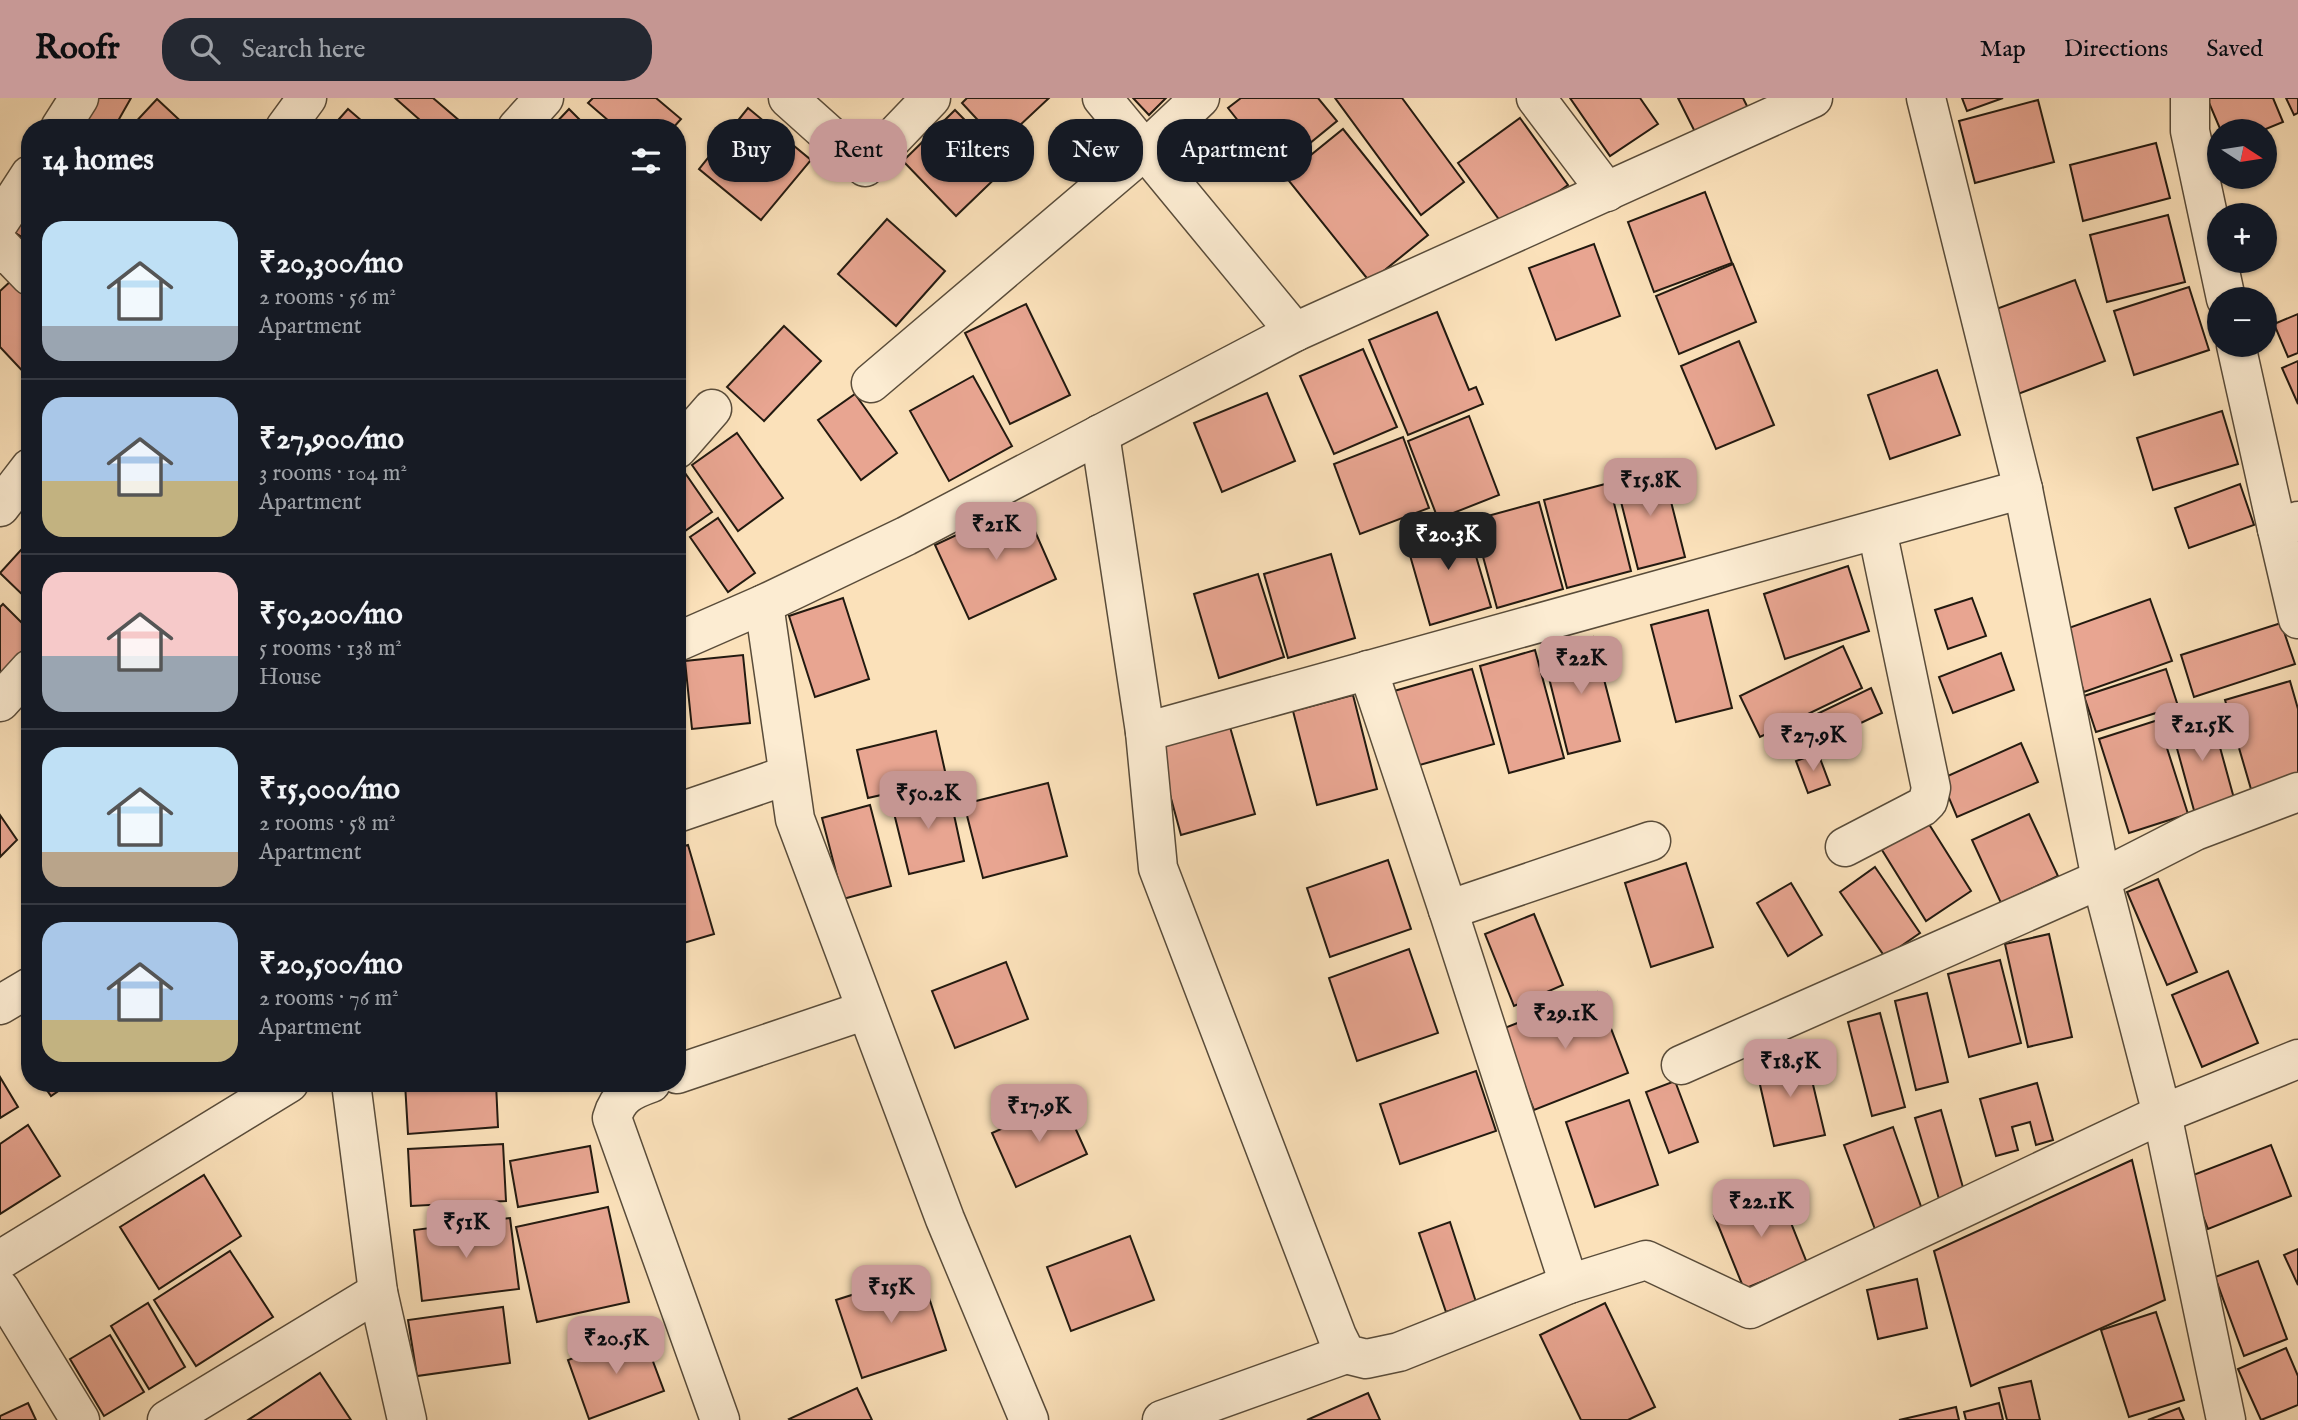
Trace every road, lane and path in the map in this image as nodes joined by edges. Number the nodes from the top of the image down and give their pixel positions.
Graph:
1 (79, 98) edge
2 (307, 98) edge
3 (544, 98) edge
4 (788, 98) edge
5 (932, 98) edge
6 (1102, 98) edge
7 (1200, 98) edge
8 (1536, 98) edge
9 (1813, 98) edge
10 (1926, 98) edge
11 (2190, 98) edge
12 (66, 119) edge
13 (292, 119) edge
14 (525, 119) edge
15 (1145, 150) junction
16 (21, 188) edge
17 (1607, 192) junction
18 (0, 221) edge
19 (0, 245) edge
20 (21, 266) edge
21 (2224, 287) edge
22 (1295, 332) junction
23 (2239, 357) edge
24 (872, 383) dead end
25 (712, 409) dead end
26 (1100, 434) junction
27 (686, 439) edge
28 (21, 480) edge
29 (2023, 489) junction
30 (0, 507) edge
31 (2287, 525) edge
32 (1877, 530) junction
33 (764, 604) junction
34 (2298, 619) edge
35 (686, 638) edge
36 (1368, 670) junction
37 (21, 679) edge
38 (0, 702) edge
39 (1145, 732) junction
40 (788, 775) junction
41 (2298, 792) edge
42 (686, 810) edge
43 (1651, 841) dead end
44 (1844, 847) dead end
45 (2101, 879) junction
46 (1448, 910) junction
47 (21, 992) edge
48 (0, 1005) edge
49 (866, 1010) junction
50 (2298, 1059) edge
51 (1681, 1065) dead end
52 (686, 1071) edge
53 (274, 1092) edge
54 (352, 1092) edge
55 (628, 1092) edge
56 (2162, 1114) junction
57 (0, 1261) edge
58 (1569, 1284) junction
59 (0, 1289) edge
60 (378, 1292) junction
61 (1346, 1354) junction
62 (80, 1420) edge
63 (167, 1420) edge
64 (407, 1420) edge
65 (720, 1420) edge
66 (1029, 1420) edge
67 (1162, 1420) edge
68 (2225, 1420) edge

1 - 12 street
2 - 13 street
3 - 14 street
4 - 5 street
6 - 15 street
7 - 15 street
8 - 17 street
9 - 17 street
10 - 29 street
11 - 21 street
15 - 22 street
15 - 24 street
16 - 18 street
17 - 22 street
19 - 20 street
22 - 26 street
23 - 31 street
25 - 27 street
26 - 33 street
26 - 39 street
28 - 30 street
29 - 32 street
29 - 45 street
31 - 34 street
32 - 36 street
32 - 44 street
33 - 35 street
33 - 40 street
36 - 39 street
36 - 46 street
37 - 38 street
39 - 61 street
40 - 42 street
40 - 49 street
41 - 45 street
43 - 46 street
45 - 51 street
45 - 56 street
46 - 58 street
47 - 48 street
49 - 52 street
49 - 66 street
50 - 56 street
53 - 57 street
54 - 60 street
55 - 65 street
56 - 58 street
56 - 68 street
58 - 61 street
59 - 62 street
60 - 63 street
60 - 64 street
61 - 67 street

